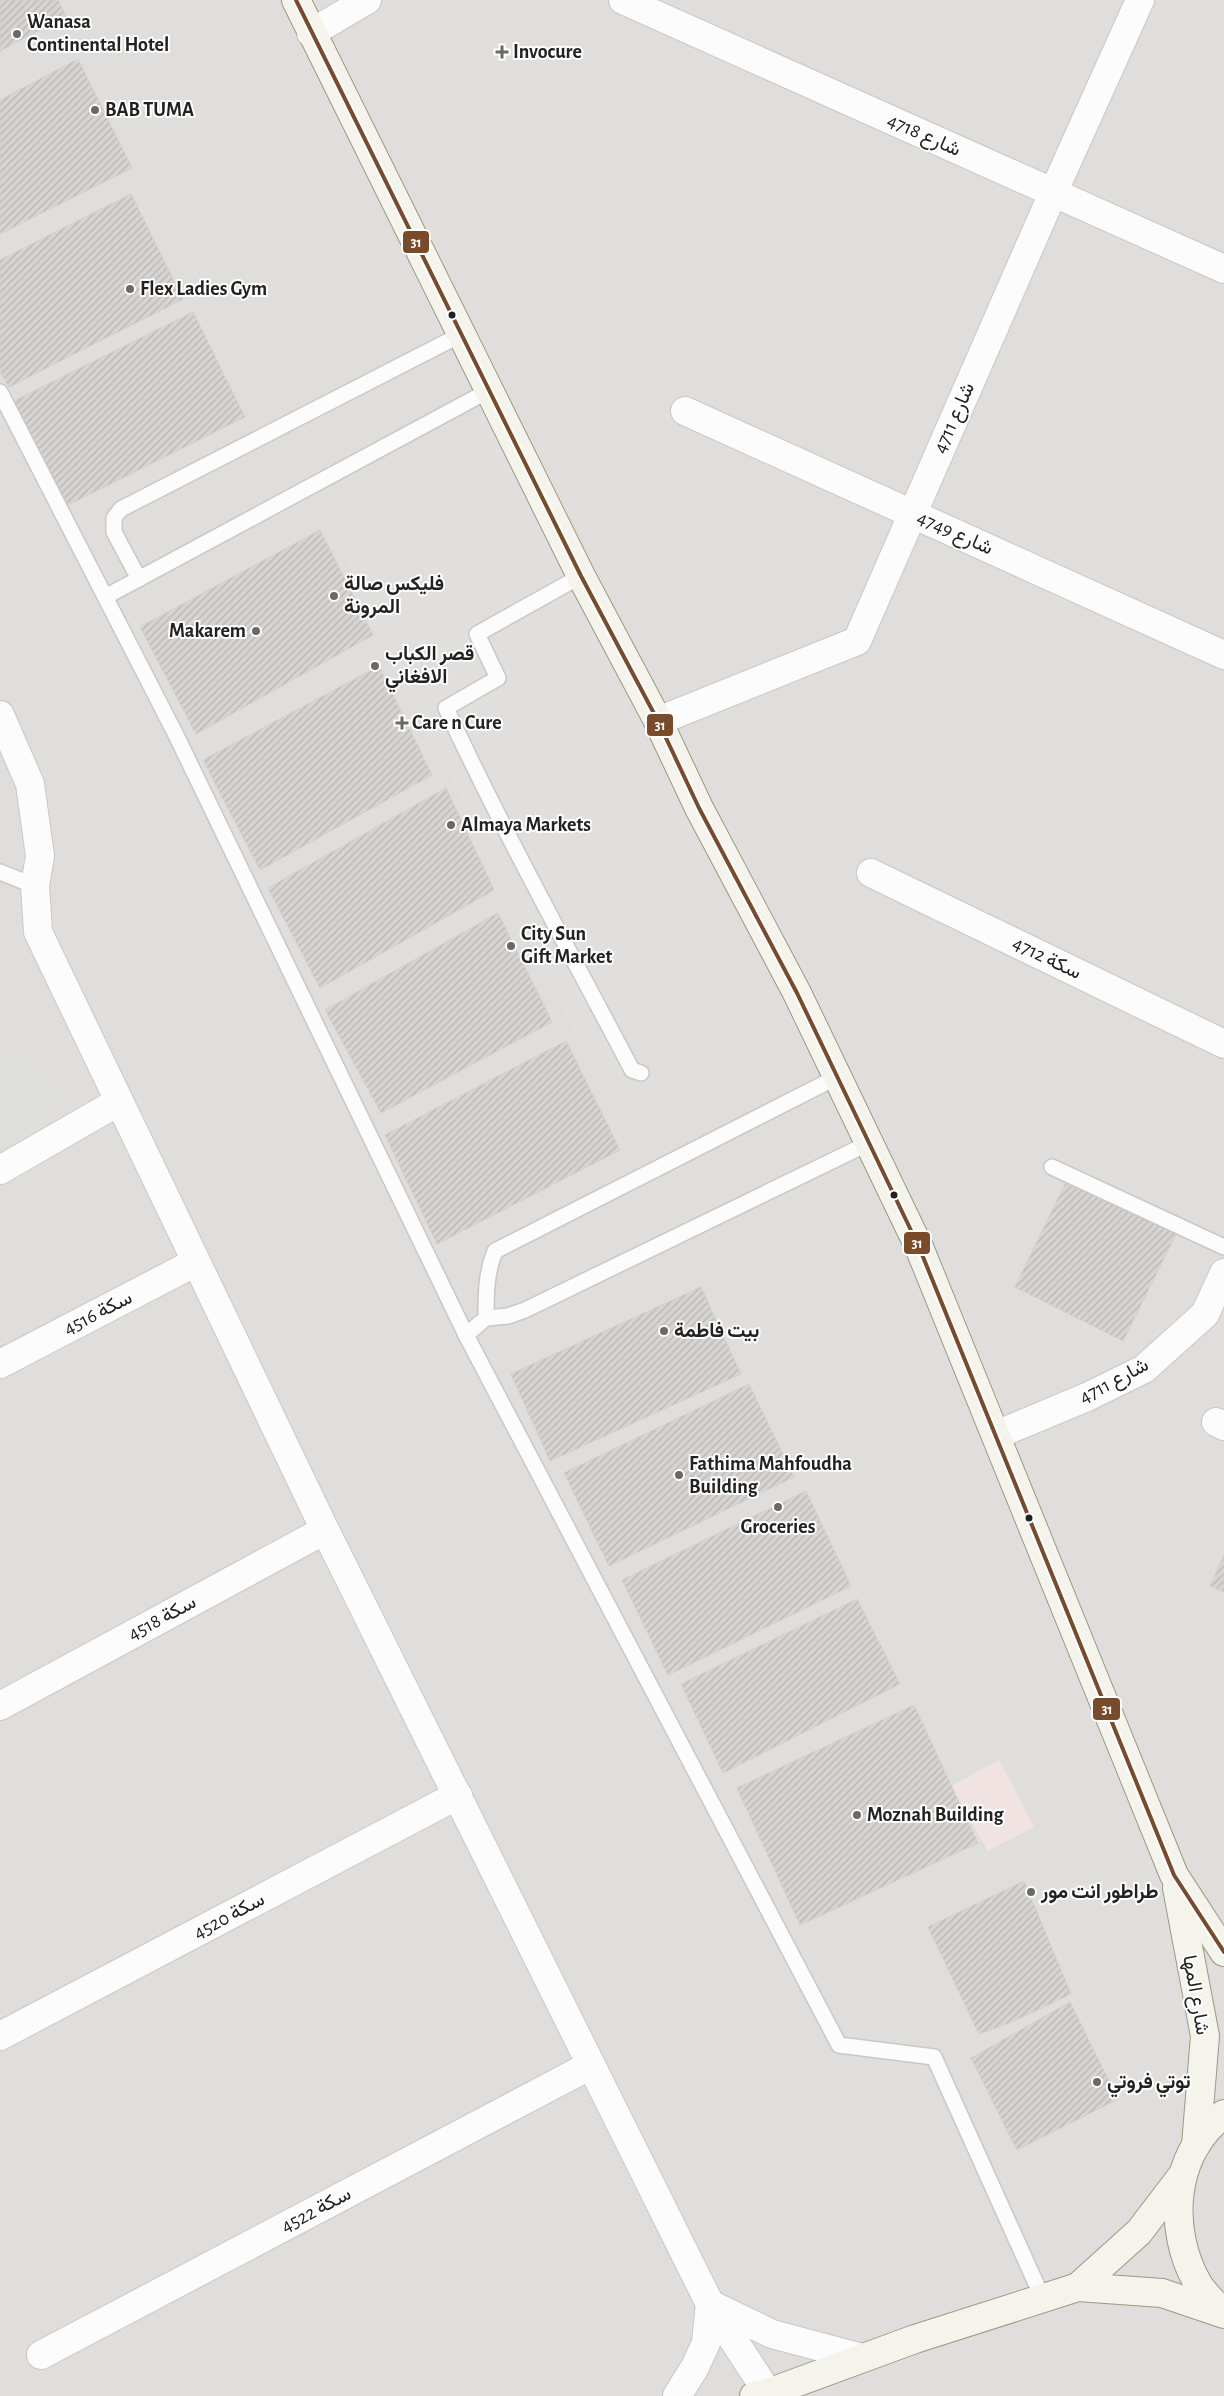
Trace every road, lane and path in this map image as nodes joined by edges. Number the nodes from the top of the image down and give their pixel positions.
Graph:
1 (296, 0) edge
2 (367, 0) edge
3 (623, 0) edge
4 (1140, 0) edge
5 (311, 33) junction
6 (1052, 193) junction
7 (1224, 269) edge
8 (462, 334) junction
9 (488, 391) junction
10 (0, 392) edge
11 (685, 411) dead end
12 (912, 514) junction
13 (581, 576) junction
14 (139, 579) junction
15 (105, 597) junction
16 (1224, 655) edge
17 (0, 715) edge
18 (658, 721) junction
19 (0, 872) edge
20 (871, 873) dead end
21 (36, 886) junction
22 (1224, 1044) edge
23 (641, 1073) dead end
24 (837, 1076) junction
25 (118, 1102) junction
26 (869, 1143) junction
27 (1052, 1167) dead end
28 (0, 1170) edge
29 (1224, 1247) edge
30 (196, 1262) junction
31 (1224, 1273) edge
32 (486, 1318) junction
33 (466, 1335) junction
34 (0, 1364) edge
35 (996, 1435) junction
36 (325, 1530) junction
37 (0, 1706) edge
38 (458, 1795) junction
39 (1174, 1875) junction
40 (1224, 1952) edge
41 (0, 2036) edge
42 (591, 2065) junction
43 (1224, 2114) edge
44 (1196, 2145) junction
45 (1182, 2175) junction
46 (1078, 2287) junction
47 (1043, 2298) junction
48 (710, 2304) junction
49 (1224, 2314) edge
50 (40, 2356) dead end
51 (862, 2358) junction
52 (761, 2395) edge
53 (677, 2396) edge

1 - 5 street, شارع المها
2 - 5 street
3 - 6 street, 4718 شارع
4 - 6 street, 4711 شارع
5 - 8 street, شارع المها
6 - 7 street, 4718 شارع
6 - 12 street, 4711 شارع
8 - 9 street, شارع المها
8 - 14 lane
9 - 13 street, شارع المها
9 - 14 lane
10 - 15 lane
11 - 12 street, 4749 شارع
12 - 16 street, 4749 شارع
12 - 18 street, 4711 شارع
13 - 18 street, شارع المها
13 - 23 lane
14 - 15 lane
15 - 33 lane
17 - 21 street
18 - 24 street, شارع المها
19 - 21 lane
20 - 22 street, سكة 4712
21 - 25 street
24 - 26 street, شارع المها
24 - 32 lane
25 - 28 street
25 - 30 street
26 - 32 lane
26 - 35 street, شارع المها
27 - 29 lane
30 - 34 street, سكة 4516
30 - 36 street
31 - 35 street, 4711 شارع
32 - 33 lane
33 - 47 lane
35 - 39 street, شارع المها
36 - 37 street, سكة 4518
36 - 38 street
38 - 41 street, سكة 4520
38 - 42 street
39 - 40 street, شارع المها
39 - 44 street, شارع المها
42 - 48 street
42 - 50 street, سكة 4522
43 - 44 street
44 - 45 street
45 - 46 street
45 - 49 street
46 - 47 street
46 - 49 street
47 - 51 street
48 - 51 street
48 - 52 street
48 - 53 street
51 - 52 street

